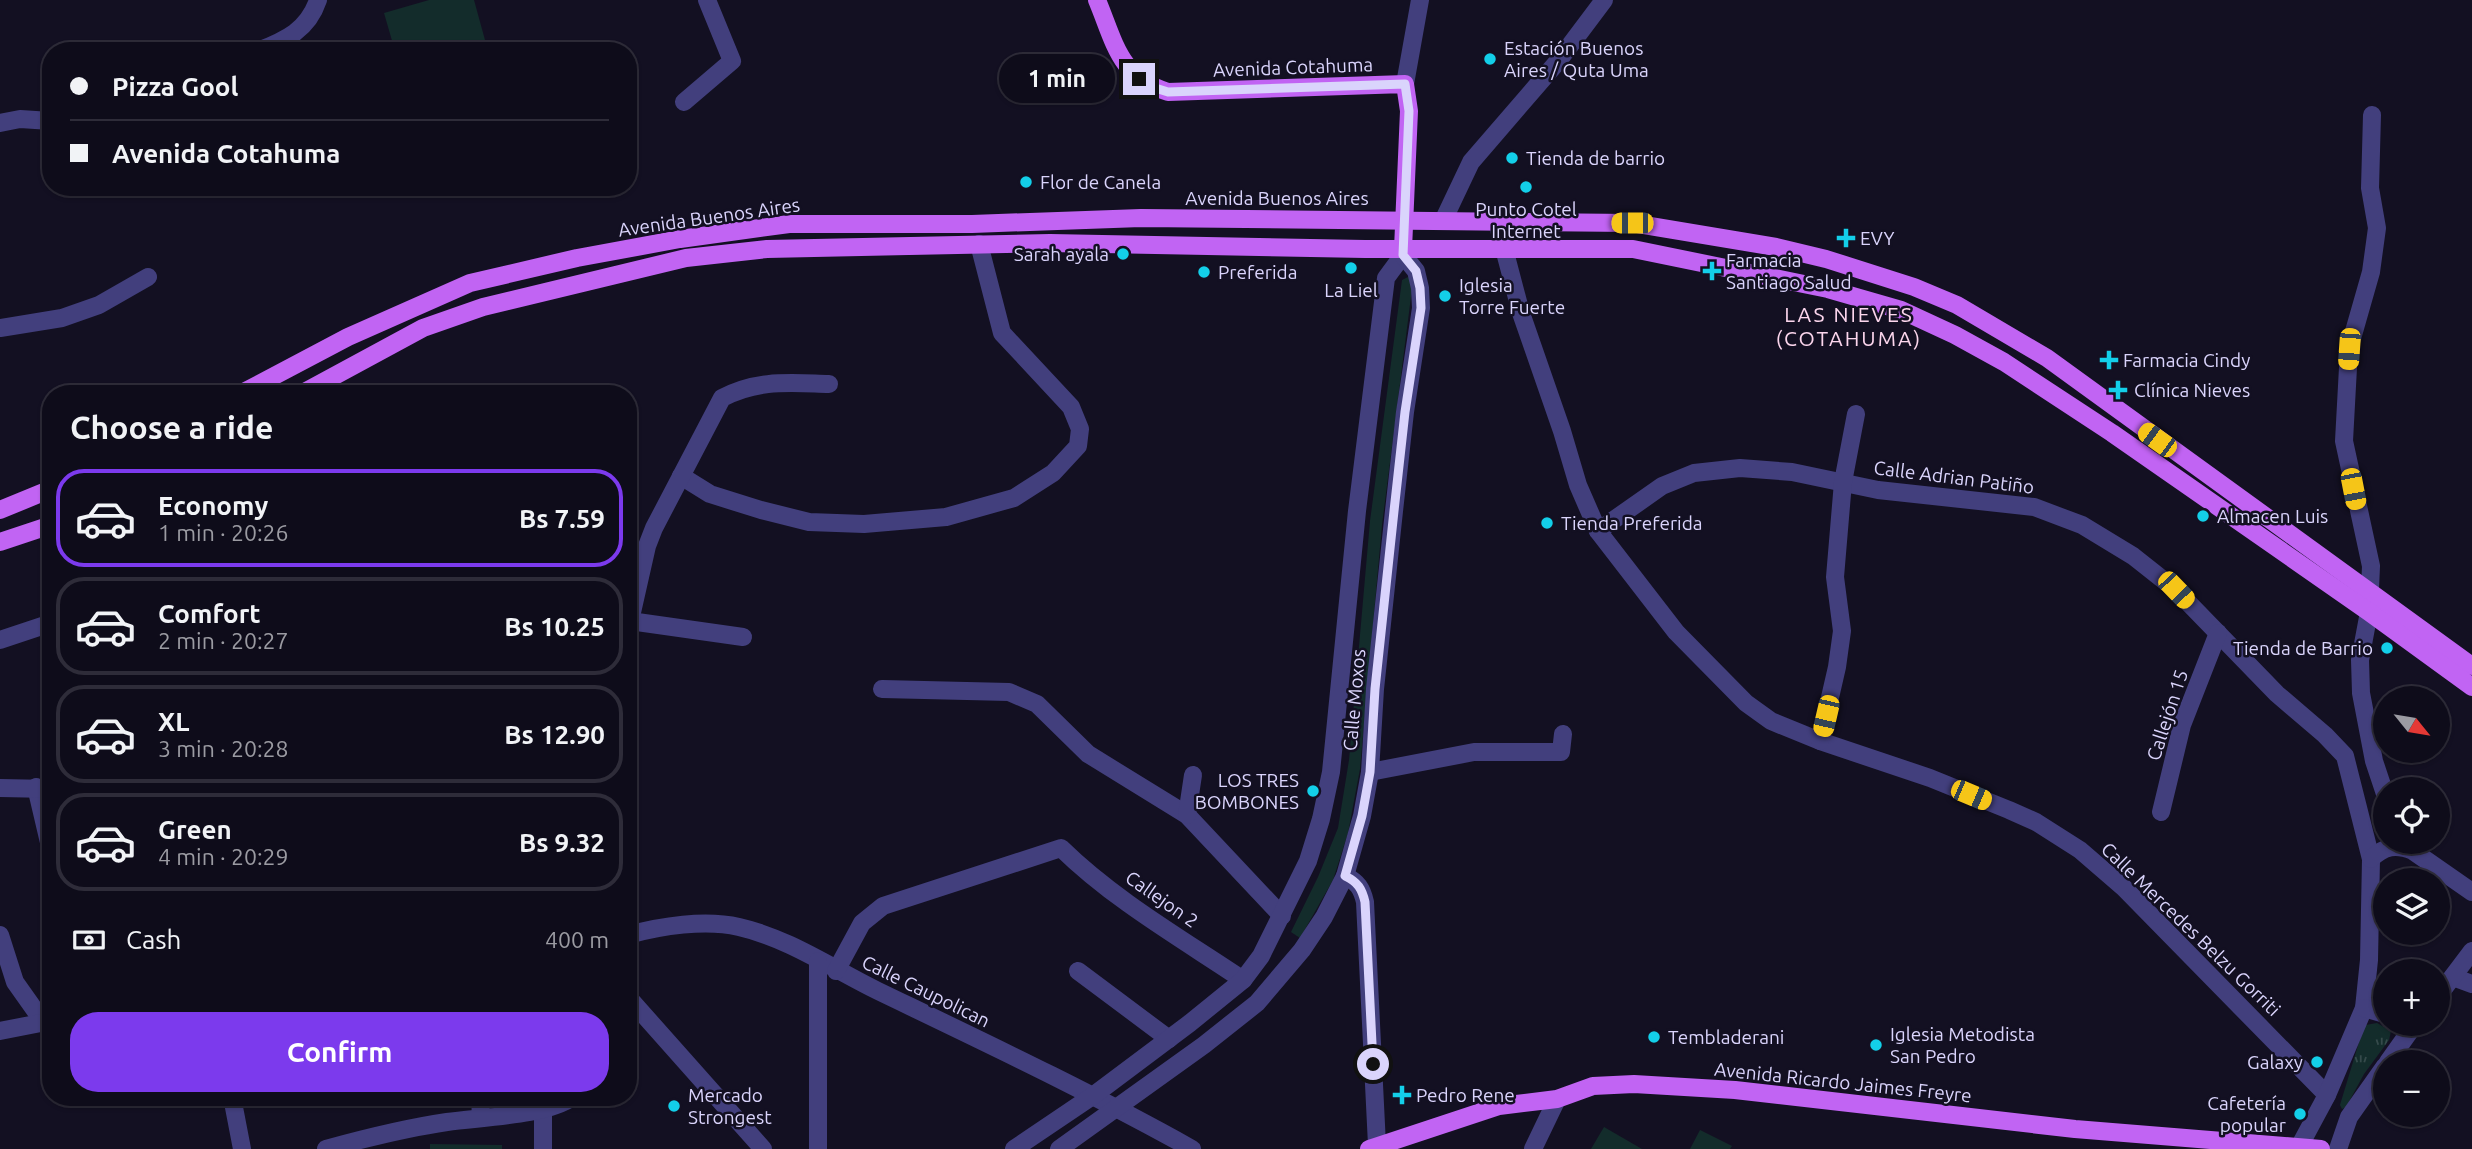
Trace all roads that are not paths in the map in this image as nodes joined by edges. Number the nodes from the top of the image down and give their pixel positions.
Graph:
1 (318, 0) edge
2 (707, 0) edge
3 (1097, 0) edge
4 (1420, 0) edge
5 (1604, 0) edge
6 (278, 42) edge
7 (1405, 84) junction
8 (684, 102) dead end
9 (2372, 115) dead end
10 (42, 120) edge
11 (0, 122) edge
12 (1404, 220) junction
13 (1443, 221) junction
14 (1497, 222) junction
15 (979, 244) junction
16 (1504, 250) junction
17 (1403, 252) junction
18 (148, 277) dead end
19 (0, 328) edge
20 (829, 384) dead end
21 (257, 385) edge
22 (318, 385) edge
23 (1856, 414) dead end
24 (681, 476) junction
25 (1843, 482) junction
26 (42, 493) edge
27 (0, 510) edge
28 (42, 528) edge
29 (1598, 531) junction
30 (0, 542) edge
31 (637, 590) edge
32 (2370, 592) junction
33 (2369, 612) junction
34 (42, 626) edge
35 (637, 627) edge
36 (2218, 633) junction
37 (743, 637) dead end
38 (0, 640) edge
39 (2472, 666) edge
40 (2472, 687) edge
41 (882, 689) dead end
42 (1563, 734) dead end
43 (1820, 741) junction
44 (1370, 772) junction
45 (1193, 775) dead end
46 (2379, 777) edge
47 (0, 788) edge
48 (42, 788) edge
49 (2161, 812) dead end
50 (1187, 815) junction
51 (2377, 854) edge
52 (2421, 854) edge
53 (2371, 859) junction
54 (1345, 876) junction
55 (2472, 892) edge
56 (1282, 916) junction
57 (0, 934) edge
58 (637, 934) edge
59 (2472, 951) edge
60 (818, 961) junction
61 (836, 971) junction
62 (1078, 971) dead end
63 (2453, 977) junction
64 (8, 981) edge
65 (1243, 981) junction
66 (2450, 981) edge
67 (2472, 984) edge
68 (637, 1007) edge
69 (2364, 1008) junction
70 (2373, 1011) edge
71 (42, 1017) edge
72 (42, 1023) edge
73 (0, 1031) edge
74 (1169, 1039) junction
75 (2373, 1083) edge
76 (2327, 1095) junction
77 (1094, 1096) junction
78 (1557, 1099) junction
79 (234, 1106) edge
80 (480, 1106) edge
81 (552, 1106) edge
82 (1117, 1107) junction
83 (543, 1109) junction
84 (481, 1118) junction
85 (376, 1142) edge
86 (1373, 1147) edge
87 (242, 1149) edge
88 (326, 1149) edge
89 (543, 1149) edge
90 (763, 1149) edge
91 (818, 1149) edge
92 (1014, 1149) edge
93 (1059, 1149) edge
94 (1192, 1149) edge
95 (1533, 1149) edge
96 (2298, 1149) edge
97 (2321, 1149) edge
98 (2338, 1149) edge

1 - 6 street
2 - 8 street
3 - 7 main road, Avenida Cotahuma
4 - 7 street
5 - 13 street
7 - 12 main road
9 - 32 street
10 - 11 street
12 - 13 main road, Avenida Buenos Aires
12 - 17 main road, Calle Moxos
12 - 21 main road, Avenida Buenos Aires
13 - 14 main road, Avenida Buenos Aires
14 - 16 street, Calle Mercedes Belzu Gorriti
14 - 32 main road, Avenida Buenos Aires
15 - 17 main road, Avenida Buenos Aires
15 - 22 main road, Avenida Buenos Aires
15 - 24 street
16 - 17 main road, Avenida Buenos Aires
16 - 29 street, Calle Mercedes Belzu Gorriti
16 - 33 main road, Avenida Buenos Aires
17 - 44 street, Calle Moxos
17 - 56 street, Calle Moxos
18 - 19 street
20 - 24 street
23 - 25 street
24 - 31 street
25 - 29 street, Calle Adrian Patiño
25 - 36 street, Calle Adrian Patiño
25 - 43 street
26 - 27 main road
28 - 30 main road
29 - 43 street, Calle Mercedes Belzu Gorriti
32 - 33 street
32 - 39 main road, Avenida Buenos Aires
33 - 40 main road, Avenida Buenos Aires
33 - 46 street
34 - 38 street
35 - 37 street
36 - 49 street, Callejón 15
36 - 53 street, Calle Adrian Patiño
41 - 50 street
42 - 44 street
43 - 76 street, Calle Mercedes Belzu Gorriti
44 - 54 street, Calle Moxos
45 - 50 street
47 - 48 street
50 - 56 street
51 - 53 street
52 - 55 street
53 - 69 street
54 - 82 street, Calle Moxos
54 - 86 street
56 - 65 street, Calle Moxos
57 - 64 street
58 - 60 street, Calle Caupolican
59 - 63 street
60 - 61 street, Calle Caupolican
60 - 91 street
61 - 65 street, Callejon 2
61 - 77 street, Calle Caupolican
62 - 74 street
63 - 66 street
63 - 67 street
64 - 71 street
65 - 74 street, Calle Moxos
68 - 90 street
69 - 70 street
69 - 76 street
72 - 73 street
74 - 77 street, Calle Moxos
75 - 98 street
76 - 96 street
77 - 82 street, Calle Caupolican
77 - 92 street, Calle Moxos
78 - 86 main road, Avenida Ricardo Jaimes Freyre
78 - 95 street
78 - 96 main road, Avenida Ricardo Jaimes Freyre
79 - 87 street
80 - 84 street
81 - 83 street
82 - 93 street, Calle Moxos
82 - 94 street, Calle Caupolican
83 - 84 street
83 - 89 street
84 - 85 street
85 - 88 street
96 - 97 main road, Avenida Ricardo Jaimes Freyre

